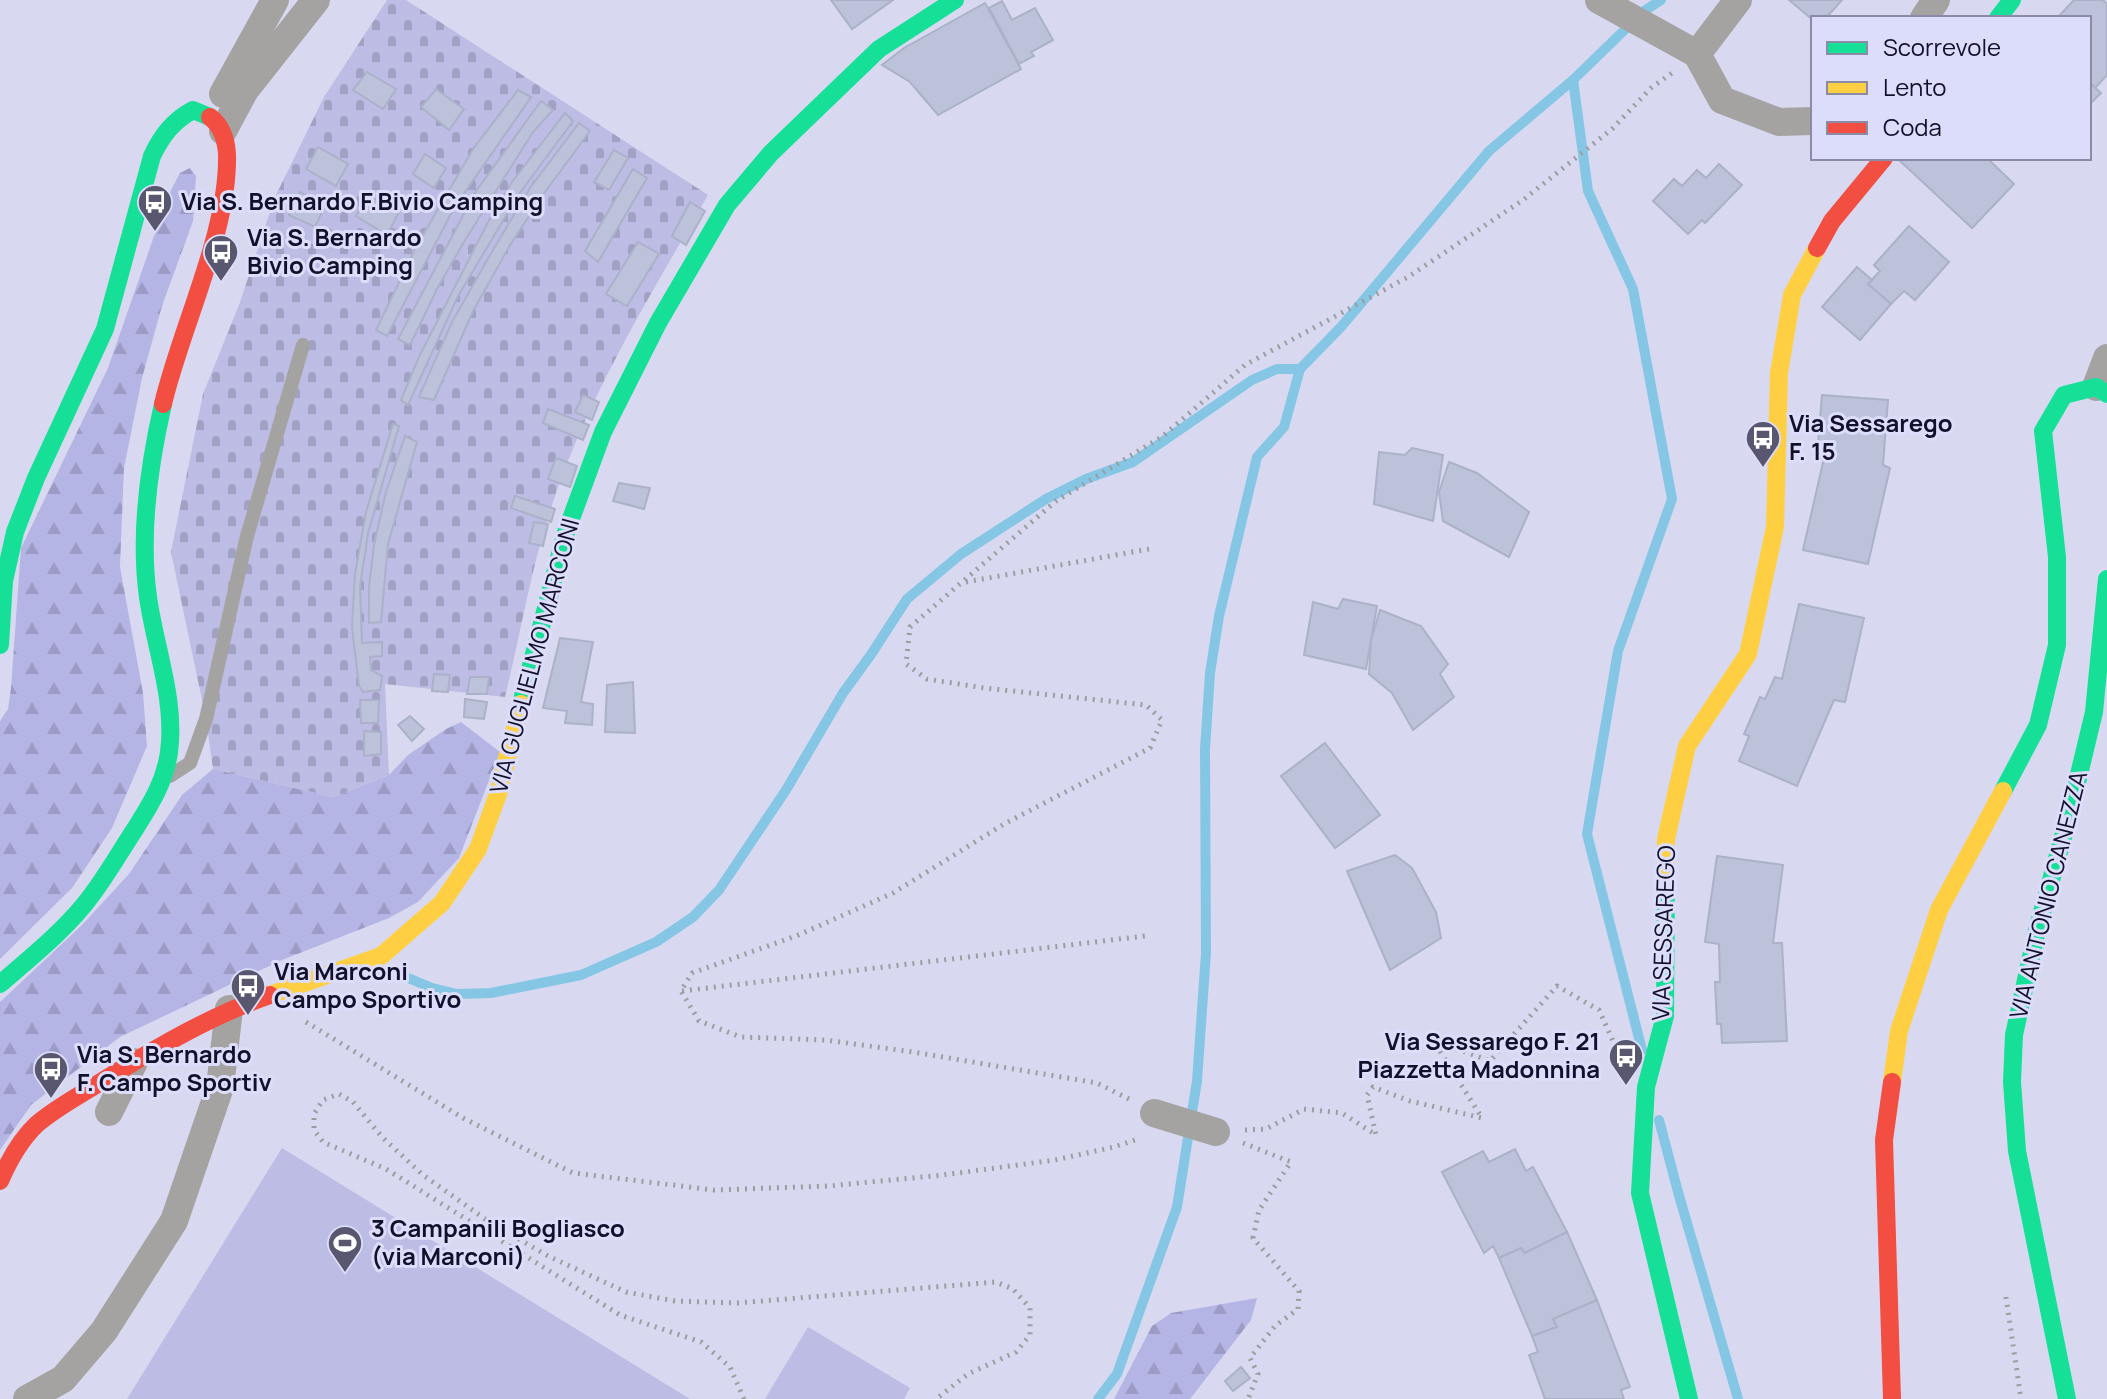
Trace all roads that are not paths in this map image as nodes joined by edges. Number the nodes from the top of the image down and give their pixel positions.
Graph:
1 (275, 0) edge
2 (316, 0) edge
3 (955, 0) edge
4 (1738, 0) edge
5 (2012, 0) edge
6 (1607, 4) edge
7 (2000, 16) edge
8 (1697, 54) junction
9 (1811, 121) edge
10 (216, 123) junction
11 (1882, 160) edge
12 (303, 345) dead end
13 (2107, 358) edge
14 (2102, 391) edge
15 (2107, 579) edge
16 (0, 645) edge
17 (163, 780) junction
18 (0, 984) edge
19 (229, 1009) junction
20 (134, 1062) junction
21 (109, 1112) dead end
22 (1154, 1113) road end
23 (1216, 1132) road end
24 (0, 1181) edge
25 (29, 1399) edge
26 (1689, 1399) edge
27 (1892, 1399) edge
28 (2067, 1399) edge

1 - 10 street
2 - 10 street
3 - 19 street, VIA GUGLIELMO MARCONI
4 - 8 street
5 - 7 street
6 - 8 street
8 - 9 street
10 - 16 street
10 - 17 street
11 - 26 street, VIA SESSAREGO
12 - 17 lane
13 - 14 street
14 - 27 street
15 - 28 street, VIA ANTONIO CANEZZA
17 - 18 street
19 - 20 street, VIA GUGLIELMO MARCONI
19 - 25 street
20 - 21 street
20 - 24 street, VIA GUGLIELMO MARCONI
22 - 23 street

